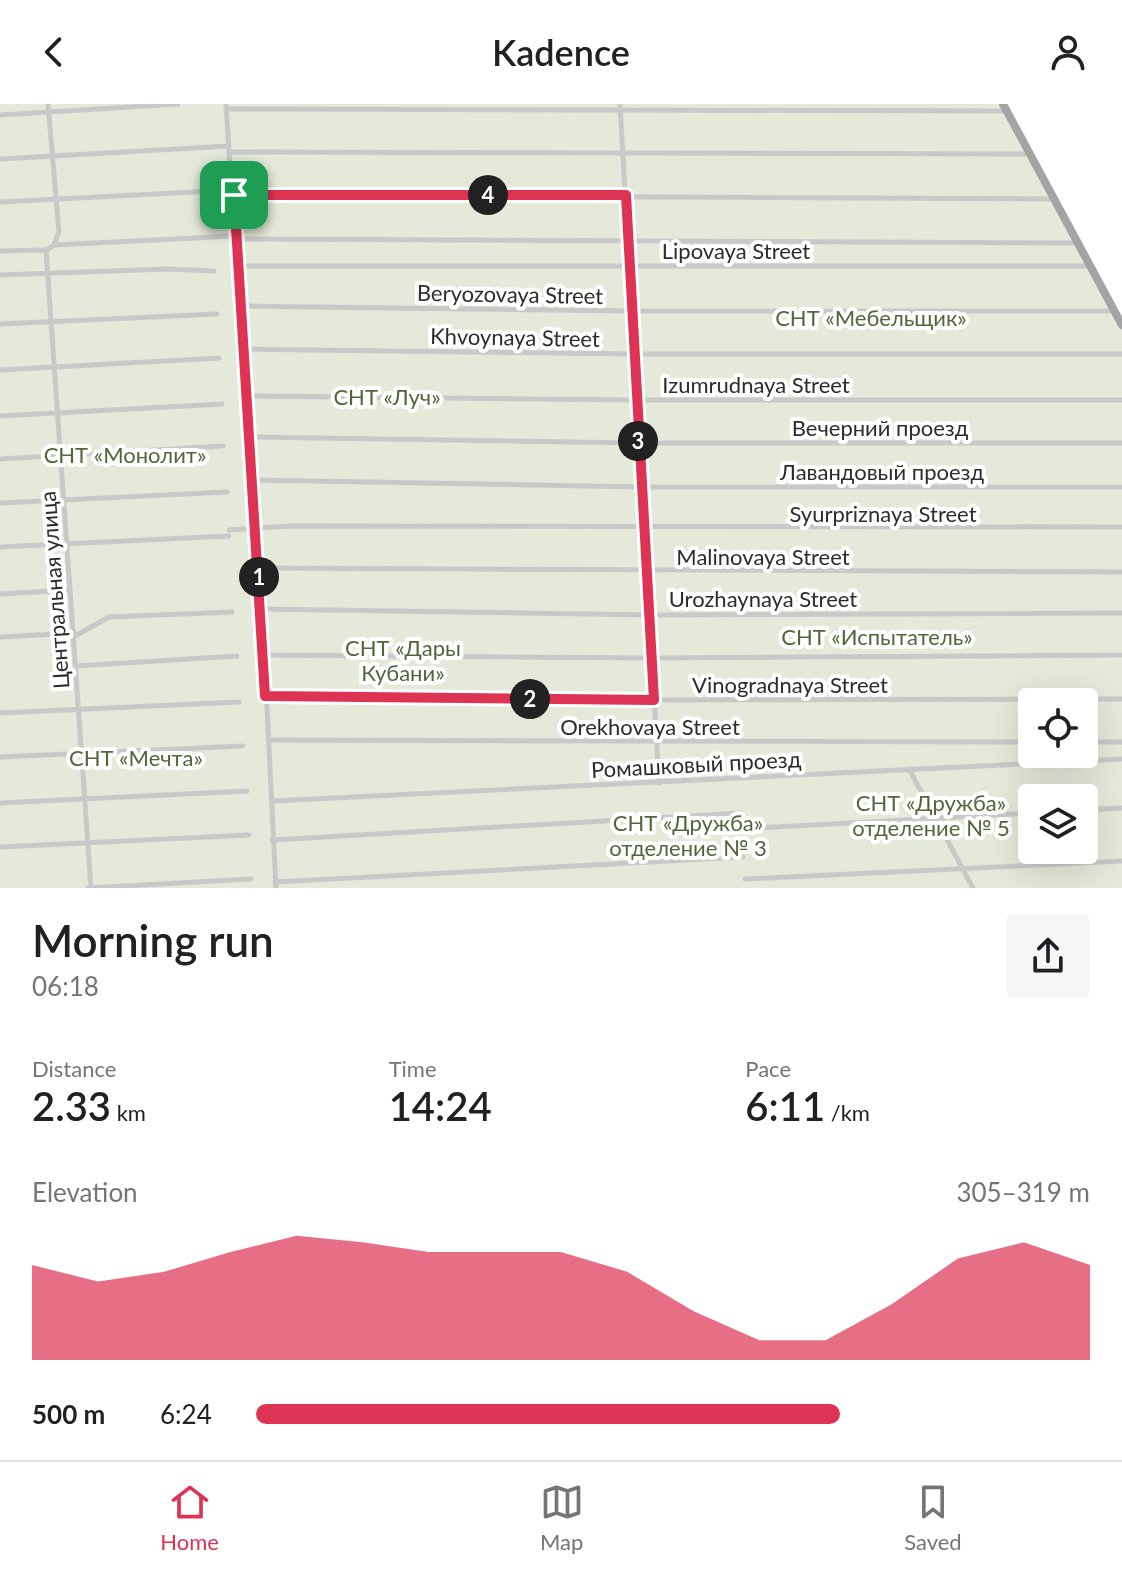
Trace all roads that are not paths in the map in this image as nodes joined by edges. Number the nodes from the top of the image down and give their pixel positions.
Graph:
1 (178, 104) edge
2 (227, 106) edge
3 (48, 107) edge
4 (620, 107) edge
5 (1004, 107) edge
6 (0, 115) edge
7 (229, 149) junction
8 (623, 153) junction
9 (1030, 154) junction
10 (51, 155) junction
11 (0, 159) edge
12 (233, 193) junction
13 (626, 195) junction
14 (54, 198) junction
15 (1054, 199) junction
16 (0, 202) edge
17 (235, 238) junction
18 (628, 239) junction
19 (1078, 243) junction
20 (54, 245) junction
21 (46, 250) junction
22 (0, 251) edge
23 (239, 266) junction
24 (1090, 266) junction
25 (629, 267) junction
26 (214, 271) dead end
27 (49, 274) junction
28 (0, 275) edge
29 (241, 306) junction
30 (633, 311) junction
31 (1114, 311) junction
32 (217, 314) dead end
33 (51, 321) junction
34 (0, 324) edge
35 (1122, 325) edge
36 (243, 349) junction
37 (635, 354) junction
38 (1122, 354) edge
39 (219, 358) dead end
40 (54, 367) junction
41 (0, 370) edge
42 (246, 396) junction
43 (637, 400) junction
44 (1122, 400) edge
45 (222, 404) dead end
46 (57, 413) junction
47 (0, 416) edge
48 (248, 437) junction
49 (638, 443) junction
50 (1122, 443) edge
51 (223, 446) dead end
52 (60, 454) junction
53 (0, 459) edge
54 (252, 480) junction
55 (643, 487) junction
56 (1122, 487) edge
57 (227, 492) dead end
58 (63, 500) junction
59 (0, 503) edge
60 (254, 527) junction
61 (1122, 527) edge
62 (644, 529) junction
63 (66, 544) junction
64 (0, 547) edge
65 (260, 568) junction
66 (647, 572) junction
67 (1122, 572) edge
68 (69, 590) junction
69 (0, 594) edge
70 (261, 609) junction
71 (232, 612) dead end
72 (1122, 613) edge
73 (649, 615) junction
74 (74, 634) junction
75 (0, 637) edge
76 (263, 655) junction
77 (1122, 655) edge
78 (237, 656) dead end
79 (652, 658) junction
80 (76, 666) junction
81 (265, 696) junction
82 (1122, 699) edge
83 (654, 700) junction
84 (239, 702) dead end
85 (78, 709) junction
86 (0, 713) edge
87 (269, 740) junction
88 (1018, 742) edge
89 (1098, 742) edge
90 (1122, 742) edge
91 (657, 743) junction
92 (243, 746) dead end
93 (81, 753) junction
94 (0, 757) edge
95 (1122, 759) edge
96 (909, 769) junction
97 (659, 783) junction
98 (247, 791) dead end
99 (85, 799) junction
100 (272, 801) junction
101 (0, 803) edge
102 (1122, 808) edge
103 (1098, 809) edge
104 (742, 813) dead end
105 (1018, 814) edge
106 (935, 819) junction
107 (741, 829) dead end
108 (249, 835) dead end
109 (272, 840) junction
110 (87, 843) junction
111 (0, 847) edge
112 (743, 857) dead end
113 (1122, 861) edge
114 (963, 868) junction
115 (251, 879) dead end
116 (745, 879) dead end
117 (275, 885) edge
118 (90, 888) edge
119 (973, 888) edge

1 - 3 street
2 - 4 street
2 - 7 street
3 - 6 street
3 - 10 street
4 - 5 street
4 - 8 street
5 - 9 main road
7 - 8 street
7 - 10 street
7 - 12 street
8 - 9 street
8 - 13 street
9 - 15 main road
10 - 11 street
10 - 14 street
12 - 13 street
12 - 14 street
12 - 17 street
13 - 15 street
13 - 18 street
14 - 16 street
14 - 20 street
15 - 19 main road
17 - 18 street
17 - 20 street
17 - 23 street
18 - 19 street
18 - 25 street
19 - 24 main road
20 - 21 street
21 - 22 street
21 - 27 street, Центральная улица
23 - 25 street, Lipovaya Street
23 - 29 street
24 - 25 street, Lipovaya Street
24 - 31 main road
25 - 30 street
26 - 27 street
27 - 28 street
27 - 33 street, Центральная улица
29 - 30 street, Beryozovaya Street
29 - 36 street
30 - 31 street, Beryozovaya Street
30 - 37 street
31 - 35 main road
32 - 33 street
33 - 34 street
33 - 40 street, Центральная улица
36 - 37 street, Khvoynaya Street
36 - 42 street
37 - 38 street, Khvoynaya Street
37 - 43 street
39 - 40 street
40 - 41 street
40 - 46 street, Центральная улица
42 - 43 street, Izumrudnaya Street
42 - 48 street
43 - 44 street, Izumrudnaya Street
43 - 49 street
45 - 46 street
46 - 47 street
46 - 52 street, Центральная улица
48 - 49 street, Вечерний проезд
48 - 54 street
49 - 50 street, Вечерний проезд
49 - 55 street
51 - 52 street
52 - 53 street
52 - 58 street, Центральная улица
54 - 55 street, Лавандовый проезд
54 - 60 street
55 - 56 street, Лавандовый проезд
55 - 62 street
57 - 58 street
58 - 59 street
58 - 63 street, Центральная улица
60 - 62 street, Syurpriznaya Street
60 - 63 street, Syurpriznaya Street
60 - 65 street
61 - 62 street, Syurpriznaya Street
62 - 66 street
63 - 64 street, Syurpriznaya Street
63 - 68 street, Центральная улица
65 - 66 street, Malinovaya Street
65 - 70 street
66 - 67 street, Malinovaya Street
66 - 73 street
68 - 69 street
68 - 74 street, Центральная улица
70 - 73 street, Urozhaynaya Street
70 - 76 street
71 - 74 street
72 - 73 street, Urozhaynaya Street
73 - 79 street
74 - 75 street
74 - 80 street, Центральная улица
76 - 79 street
76 - 81 street
77 - 79 street
78 - 80 street
79 - 83 street
80 - 85 street, Центральная улица
81 - 83 street, Vinogradnaya Street
81 - 87 street
82 - 83 street, Vinogradnaya Street
83 - 91 street
84 - 85 street
85 - 86 street
85 - 93 street, Центральная улица
87 - 91 street, Orekhovaya Street
87 - 100 street
88 - 91 street, Orekhovaya Street
89 - 90 street
91 - 97 street
92 - 93 street
93 - 94 street
93 - 99 street, Центральная улица
95 - 96 street, Ромашковый проезд
96 - 97 street, Ромашковый проезд
96 - 106 street
97 - 100 street, Ромашковый проезд
98 - 99 street
99 - 101 street
99 - 110 street, Центральная улица
100 - 109 street
102 - 103 street
104 - 109 street
105 - 106 street
106 - 107 street
106 - 114 street
108 - 110 street
109 - 117 street
110 - 111 street
110 - 118 street, Центральная улица
112 - 117 street
113 - 114 street
114 - 116 street
114 - 119 street
115 - 118 street

